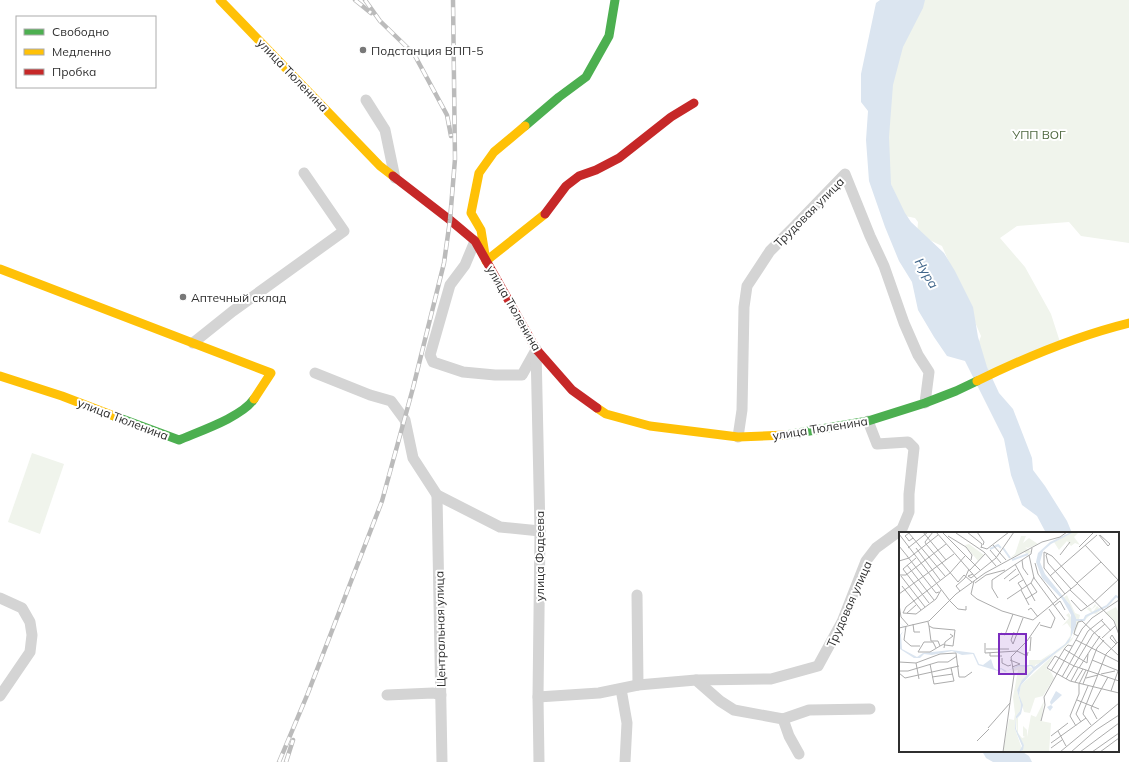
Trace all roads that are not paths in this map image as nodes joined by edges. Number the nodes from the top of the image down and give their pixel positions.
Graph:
1 (220, 0) edge
2 (616, 0) edge
3 (366, 100) dead end
4 (694, 103) dead end
5 (304, 173) dead end
6 (395, 178) junction
7 (475, 242) junction
8 (486, 261) junction
9 (0, 269) edge
10 (1129, 324) edge
11 (193, 343) junction
12 (536, 349) junction
13 (315, 373) dead end
14 (0, 376) edge
15 (925, 403) junction
16 (868, 421) junction
17 (738, 438) junction
18 (438, 495) junction
19 (540, 531) junction
20 (637, 595) dead end
21 (0, 598) edge
22 (696, 680) junction
23 (638, 685) junction
24 (621, 689) junction
25 (387, 694) dead end
26 (441, 695) junction
27 (0, 696) edge
28 (538, 697) junction
29 (870, 709) dead end
30 (783, 719) junction
31 (799, 754) dead end
32 (442, 762) edge
33 (539, 762) edge
34 (625, 762) edge

1 - 6 street, улица Тюленина
2 - 8 street
3 - 6 street
4 - 8 street
5 - 11 street
6 - 7 street, улица Тюленина
7 - 8 street, улица Тюленина
7 - 12 street
8 - 12 street, улица Тюленина
9 - 11 street, улица Тюленина
10 - 15 street, улица Тюленина
11 - 14 street, улица Тюленина
12 - 17 street, улица Тюленина
12 - 19 street, улица Фадеева
13 - 18 street
15 - 16 street, улица Тюленина
15 - 17 street, Трудовая улица
16 - 17 street, улица Тюленина
16 - 22 street, Трудовая улица
18 - 19 street
18 - 26 street, Центральная улица
19 - 28 street, улица Фадеева
20 - 23 street
21 - 27 street
22 - 23 street, Трудовая улица
22 - 30 street
23 - 24 street, Трудовая улица
24 - 28 street, Трудовая улица
24 - 34 street
25 - 26 street
26 - 32 street, Центральная улица
28 - 33 street, улица Фадеева
29 - 30 street
30 - 31 street

